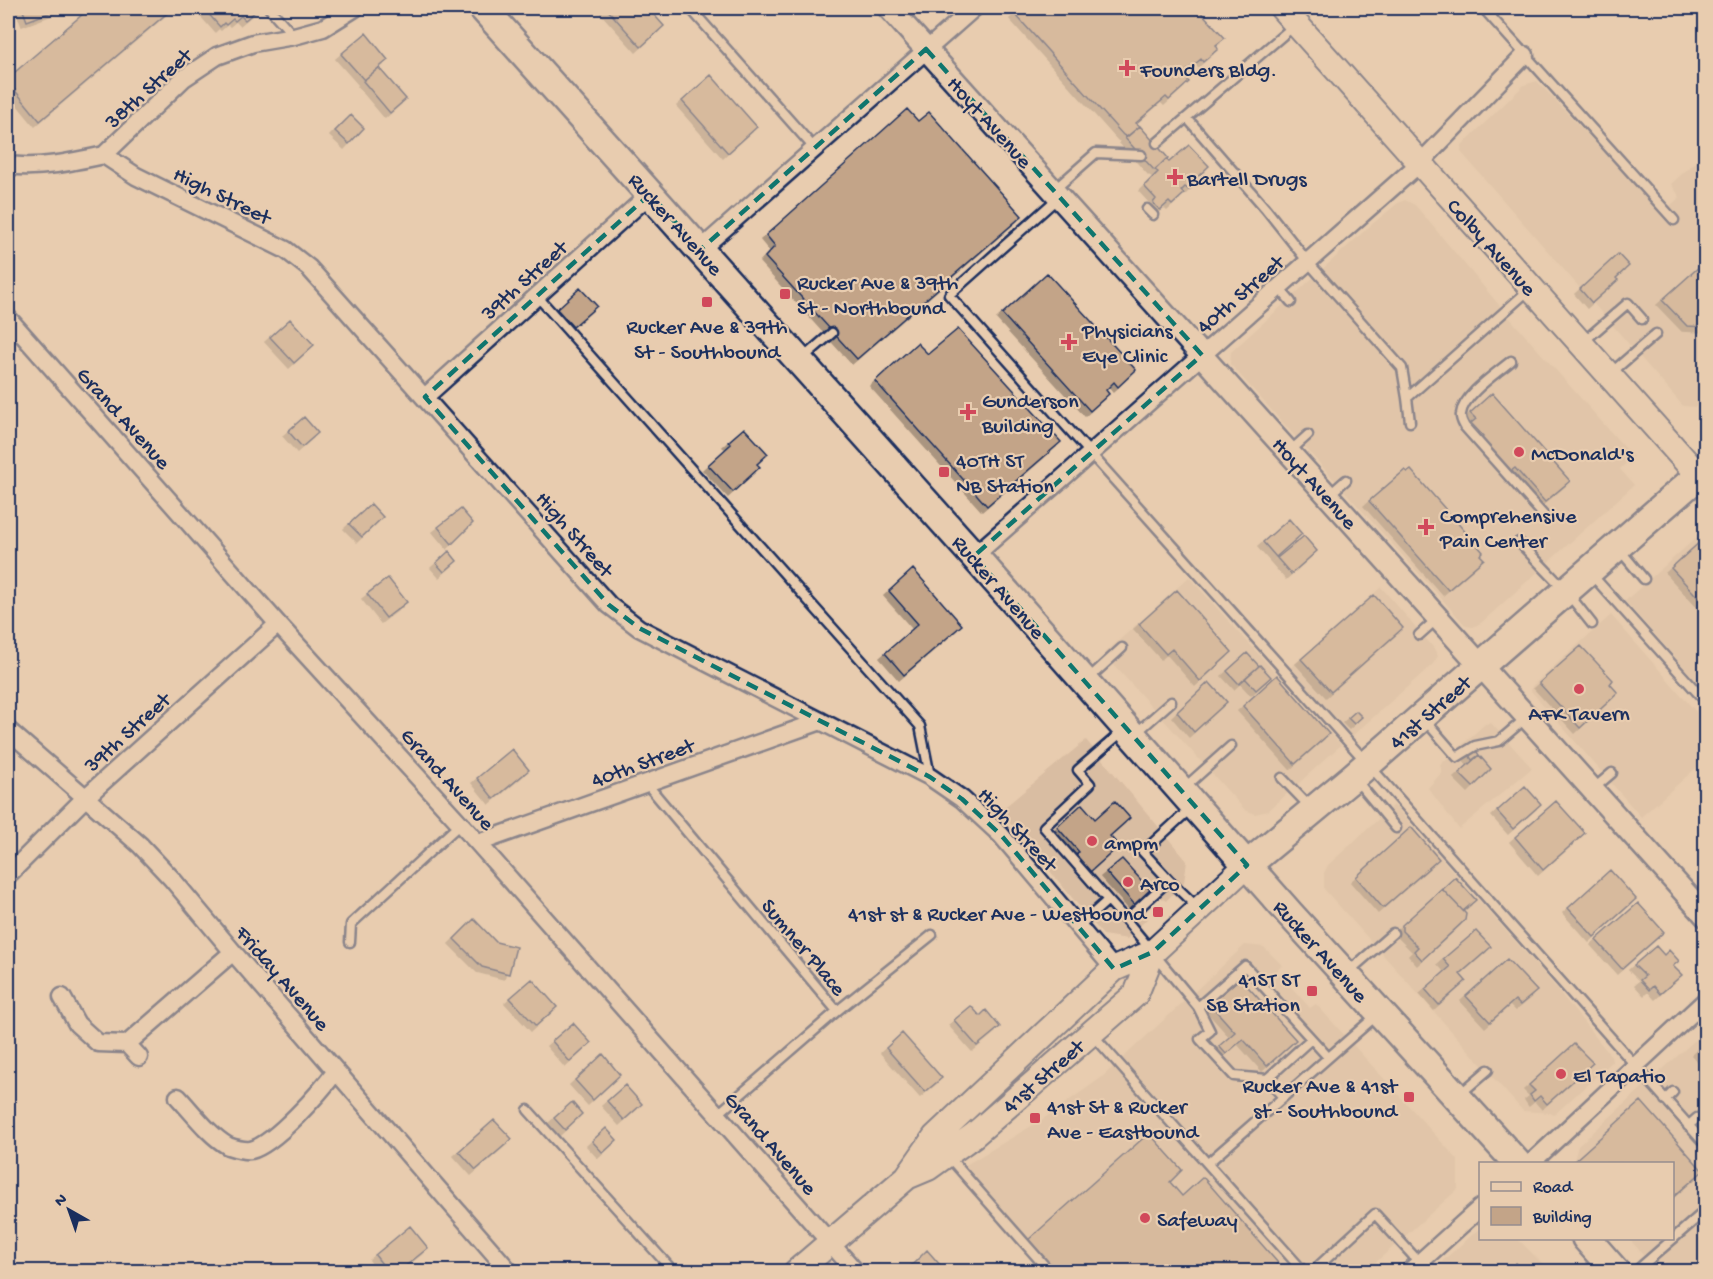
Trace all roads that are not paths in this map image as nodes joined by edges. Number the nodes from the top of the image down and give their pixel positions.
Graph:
1 (269, 8) edge
2 (355, 8) edge
3 (690, 8) edge
4 (889, 8) edge
5 (1483, 8) edge
6 (491, 10) edge
7 (972, 12) edge
8 (1289, 16) edge
9 (294, 36) junction
10 (926, 49) junction
11 (1526, 55) junction
12 (1187, 118) junction
13 (1156, 144) dead end
14 (815, 149) junction
15 (104, 155) junction
16 (1141, 155) dead end
17 (1420, 163) junction
18 (8, 165) edge
19 (650, 194) junction
20 (1056, 194) junction
21 (1674, 220) dead end
22 (700, 250) junction
23 (1308, 262) junction
24 (1279, 288) junction
25 (1531, 288) junction
26 (537, 296) junction
27 (1291, 302) dead end
28 (8, 318) edge
29 (1642, 319) dead end
30 (832, 333) dead end
31 (1656, 334) dead end
32 (1581, 344) junction
33 (1202, 355) junction
34 (800, 361) junction
35 (1511, 361) dead end
36 (1608, 376) junction
37 (425, 397) junction
38 (1407, 398) junction
39 (1410, 422) dead end
40 (1308, 435) dead end
41 (1289, 452) junction
42 (1090, 453) junction
43 (1703, 476) edge
44 (1346, 480) dead end
45 (1328, 496) junction
46 (1546, 518) dead end
47 (1519, 542) dead end
48 (1617, 546) junction
49 (974, 556) junction
50 (1589, 571) junction
51 (1644, 579) dead end
52 (1566, 591) junction
53 (1438, 619) junction
54 (278, 624) junction
55 (1592, 624) dead end
56 (1419, 635) dead end
57 (1122, 648) dead end
58 (1482, 665) junction
59 (1085, 682) junction
60 (1171, 702) dead end
61 (1706, 702) edge
62 (1422, 717) junction
63 (1527, 718) junction
64 (821, 721) junction
65 (8, 730) edge
66 (1129, 733) junction
67 (1231, 746) dead end
68 (1361, 770) junction
69 (1612, 773) dead end
70 (930, 777) junction
71 (1282, 778) dead end
72 (646, 783) junction
73 (1592, 790) junction
74 (86, 796) junction
75 (1187, 798) junction
76 (1314, 810) junction
77 (460, 824) junction
78 (1396, 828) dead end
79 (478, 843) junction
80 (1247, 865) junction
81 (8, 875) edge
82 (1169, 880) junction
83 (1108, 900) junction
84 (1199, 909) junction
85 (1706, 916) edge
86 (1127, 921) junction
87 (1078, 927) junction
88 (1394, 933) dead end
89 (932, 935) dead end
90 (350, 942) dead end
91 (1153, 951) junction
92 (232, 952) junction
93 (1114, 969) junction
94 (1345, 975) junction
95 (62, 997) dead end
96 (1706, 1000) edge
97 (1198, 1007) junction
98 (837, 1011) junction
99 (1379, 1013) junction
100 (1091, 1033) junction
101 (1311, 1039) junction
102 (127, 1044) junction
103 (1026, 1054) junction
104 (139, 1057) dead end
105 (1328, 1058) junction
106 (1635, 1066) junction
107 (1488, 1070) dead end
108 (336, 1071) junction
109 (1043, 1074) junction
110 (1267, 1079) junction
111 (1673, 1092) dead end
112 (178, 1097) dead end
113 (1283, 1097) junction
114 (1456, 1097) junction
115 (1665, 1100) junction
116 (528, 1110) dead end
117 (718, 1114) junction
118 (1697, 1118) dead end
119 (1688, 1125) junction
120 (1706, 1145) edge
121 (947, 1156) junction
122 (1516, 1162) edge
123 (1532, 1162) edge
124 (1208, 1163) junction
125 (907, 1177) junction
126 (1479, 1209) edge
127 (1706, 1210) edge
128 (1674, 1238) edge
129 (1587, 1240) edge
130 (1672, 1240) edge
131 (830, 1241) junction
132 (1414, 1267) edge
133 (510, 1272) edge
134 (674, 1272) edge
135 (796, 1272) edge
136 (856, 1272) edge
137 (1050, 1272) edge
138 (1304, 1272) edge
139 (1312, 1272) edge
140 (1616, 1272) edge
141 (1635, 1272) edge

1 - 9 lane
2 - 9 street, 38th Street
3 - 14 lane
4 - 10 street, Hoyt Avenue
5 - 11 lane
6 - 19 main road, Rucker Avenue
7 - 10 street
8 - 12 lane
8 - 17 main road, Colby Avenue
9 - 15 street, 38th Street
10 - 14 street
10 - 20 street, Hoyt Avenue
11 - 17 street, 40th Street
11 - 21 lane
12 - 13 lane
12 - 23 lane
14 - 22 street
15 - 18 street
15 - 37 street, High Street
16 - 20 lane
17 - 23 street, 40th Street
17 - 25 main road, Colby Avenue
19 - 22 main road, Rucker Avenue
19 - 26 street, 39th Street
20 - 33 street, Hoyt Avenue
20 - 42 lane
22 - 34 main road, Rucker Avenue
23 - 24 street, 40th Street
23 - 38 lane
24 - 27 lane
24 - 33 street, 40th Street
25 - 32 main road, Colby Avenue
25 - 38 lane
26 - 37 street, 39th Street
26 - 70 lane
28 - 54 street, Grand Avenue
29 - 32 lane
30 - 34 lane
31 - 36 lane
32 - 36 main road, Colby Avenue
33 - 41 street, Hoyt Avenue
33 - 42 street, 40th Street
34 - 49 main road, Rucker Avenue
35 - 46 lane
36 - 43 main road, Colby Avenue
37 - 64 street, High Street
38 - 39 lane
40 - 41 lane
41 - 45 street, Hoyt Avenue
42 - 49 street, 40th Street
42 - 68 lane
43 - 48 main road, 41st Street
44 - 45 lane
45 - 53 street, Hoyt Avenue
47 - 52 lane
48 - 50 main road, 41st Street
48 - 51 lane
49 - 59 main road, Rucker Avenue
50 - 52 main road, 41st Street
50 - 61 lane
52 - 55 lane
52 - 58 main road, 41st Street
53 - 56 lane
53 - 58 street, Hoyt Avenue
54 - 74 street, 39th Street
54 - 77 street, Grand Avenue
57 - 59 lane
58 - 62 main road, 41st Street
58 - 63 street, Hoyt Avenue
59 - 66 main road, Rucker Avenue
60 - 66 lane
62 - 63 lane
62 - 68 main road, 41st Street
63 - 73 street, Hoyt Avenue
64 - 70 street, High Street
64 - 72 street, 40th Street
65 - 74 street, Friday Avenue
66 - 75 main road, Rucker Avenue
66 - 83 lane
67 - 75 lane
68 - 76 main road, 41st Street
68 - 78 lane
68 - 106 lane
69 - 73 lane
70 - 87 street, High Street
71 - 76 lane
72 - 79 street, 40th Street
72 - 98 lane, Sumner Place
73 - 85 street, Hoyt Avenue
74 - 81 street, 39th Street
74 - 92 street, Friday Avenue
75 - 80 main road, Rucker Avenue
75 - 82 lane
76 - 80 main road, 41st Street
77 - 79 street, Grand Avenue
77 - 90 lane
79 - 117 street, Grand Avenue
80 - 84 main road, 41st Street
80 - 94 main road, Rucker Avenue
82 - 84 lane
82 - 86 lane
83 - 86 lane
83 - 87 lane
84 - 91 main road, 41st Street
86 - 91 lane
87 - 93 street, High Street
88 - 94 lane
89 - 98 lane
91 - 93 main road, 41st Street
91 - 97 lane
91 - 100 main road, 41st Street
92 - 102 street
92 - 108 street, Friday Avenue
93 - 103 main road, 41st Street
94 - 99 main road, Rucker Avenue
95 - 102 street
96 - 106 street
97 - 101 lane
97 - 110 lane
98 - 117 lane, Sumner Place
99 - 105 lane
99 - 114 main road, Rucker Avenue
100 - 109 main road, 41st Street
100 - 124 lane
101 - 105 lane
101 - 110 lane
102 - 104 street
103 - 109 main road
103 - 125 main road, 41st Street
105 - 113 lane
106 - 115 lane
106 - 123 street
107 - 114 lane
108 - 112 street
108 - 133 street, Friday Avenue
109 - 121 main road, 41st Street
110 - 113 lane
111 - 115 lane
113 - 124 lane
114 - 122 main road, Rucker Avenue
115 - 119 lane
116 - 134 lane
117 - 131 street, Grand Avenue
118 - 119 lane
119 - 120 lane
121 - 125 main road, 41st Street
121 - 137 lane
124 - 138 lane
125 - 131 main road, 41st Street
126 - 132 street
127 - 128 lane
129 - 140 main road
130 - 141 lane
131 - 135 main road, 41st Street
131 - 136 street, Grand Avenue
132 - 139 lane

